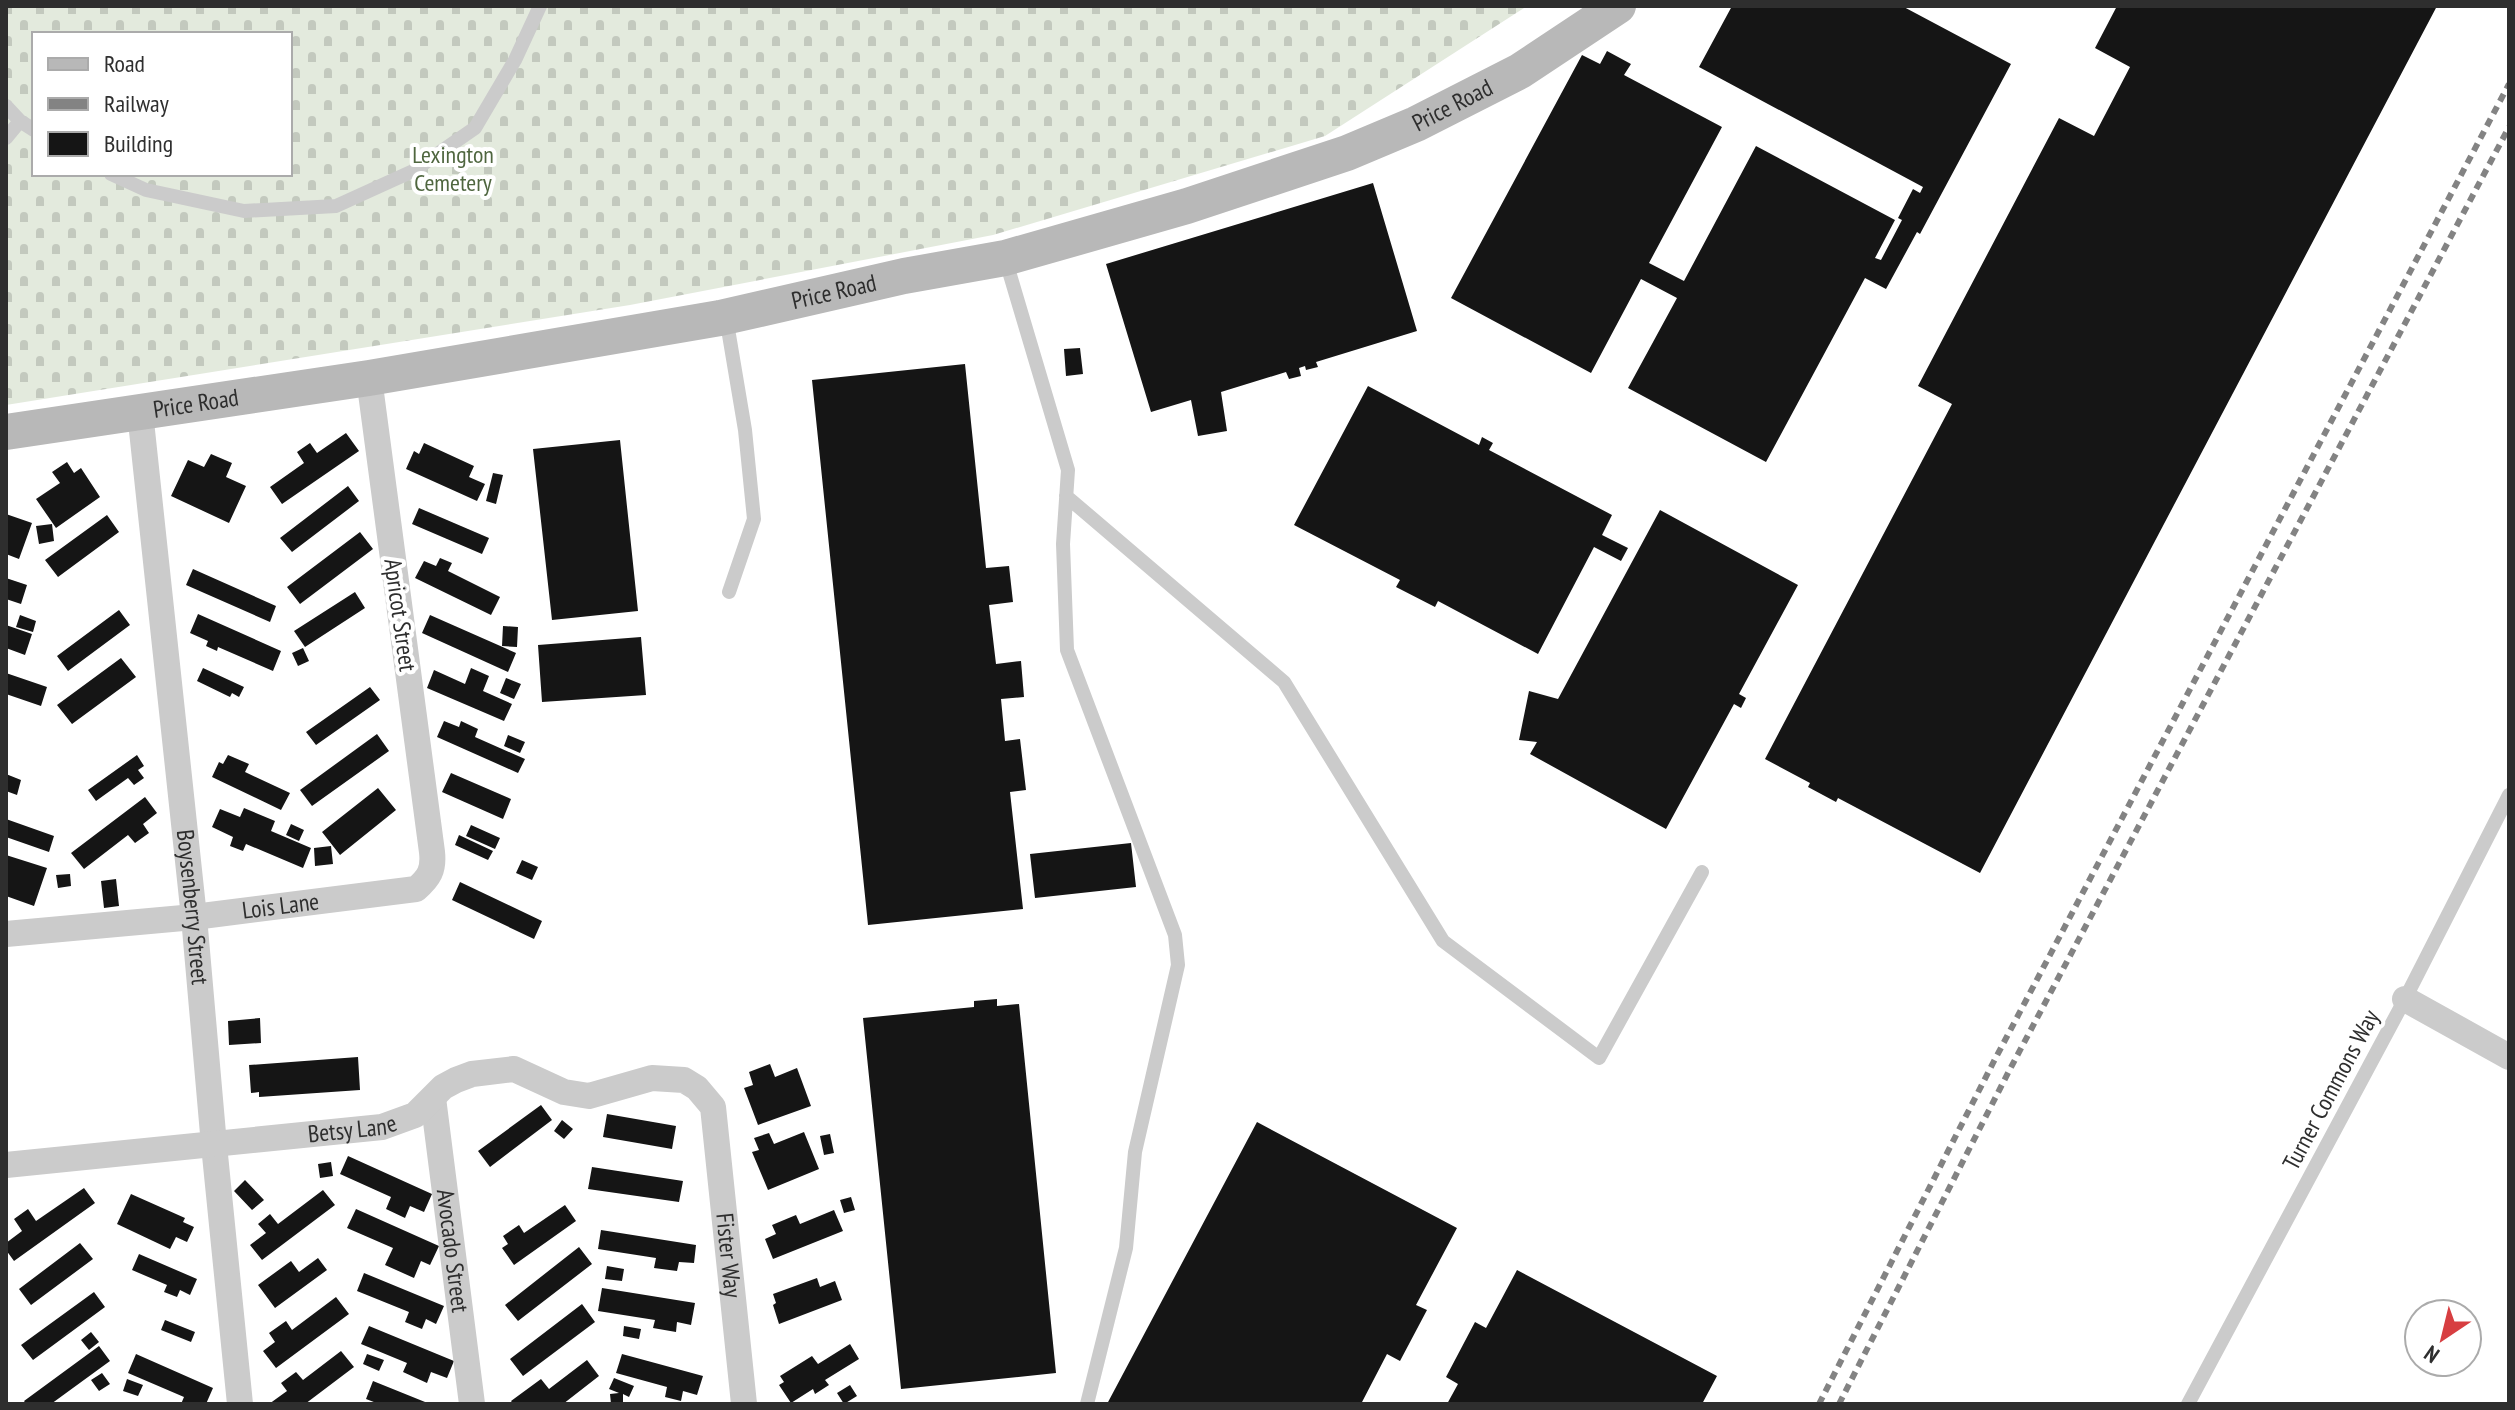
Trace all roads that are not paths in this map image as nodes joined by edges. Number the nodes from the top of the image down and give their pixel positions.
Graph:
1 (540, 6) edge
2 (1618, 6) edge
3 (6, 106) edge
4 (20, 121) junction
5 (32, 129) edge
6 (6, 138) edge
7 (115, 176) edge
8 (1005, 258) junction
9 (726, 317) junction
10 (369, 378) junction
11 (140, 412) junction
12 (6, 432) edge
13 (1066, 496) junction
14 (729, 592) dead end
15 (2509, 795) edge
16 (432, 852) joint
17 (1702, 872) dead end
18 (194, 917) junction
19 (6, 934) edge
20 (2405, 999) junction
21 (2509, 1057) edge
22 (433, 1098) junction
23 (713, 1107) joint
24 (214, 1145) junction
25 (6, 1165) edge
26 (240, 1404) edge
27 (472, 1404) edge
28 (744, 1404) edge
29 (1087, 1404) edge
30 (2188, 1404) edge

1 - 7 lane
2 - 8 street, Price Road
3 - 4 lane
4 - 5 lane
4 - 6 lane
8 - 9 street, Price Road
8 - 13 lane
9 - 10 street, Price Road
9 - 14 lane
10 - 11 street, Price Road
10 - 16 street, Apricot Street
11 - 12 street, Price Road
11 - 18 street, Boysenberry Street
13 - 17 lane
13 - 29 lane
15 - 20 lane, Turner Commons Way
16 - 18 street, Lois Lane
18 - 19 street, Lois Lane
18 - 24 street, Boysenberry Street
20 - 21 street
20 - 30 lane, Turner Commons Way
22 - 23 street, Betsy Lane
22 - 24 street, Betsy Lane
22 - 27 street, Avocado Street
23 - 28 street, Fister Way
24 - 25 street, Betsy Lane
24 - 26 street, Boysenberry Street

